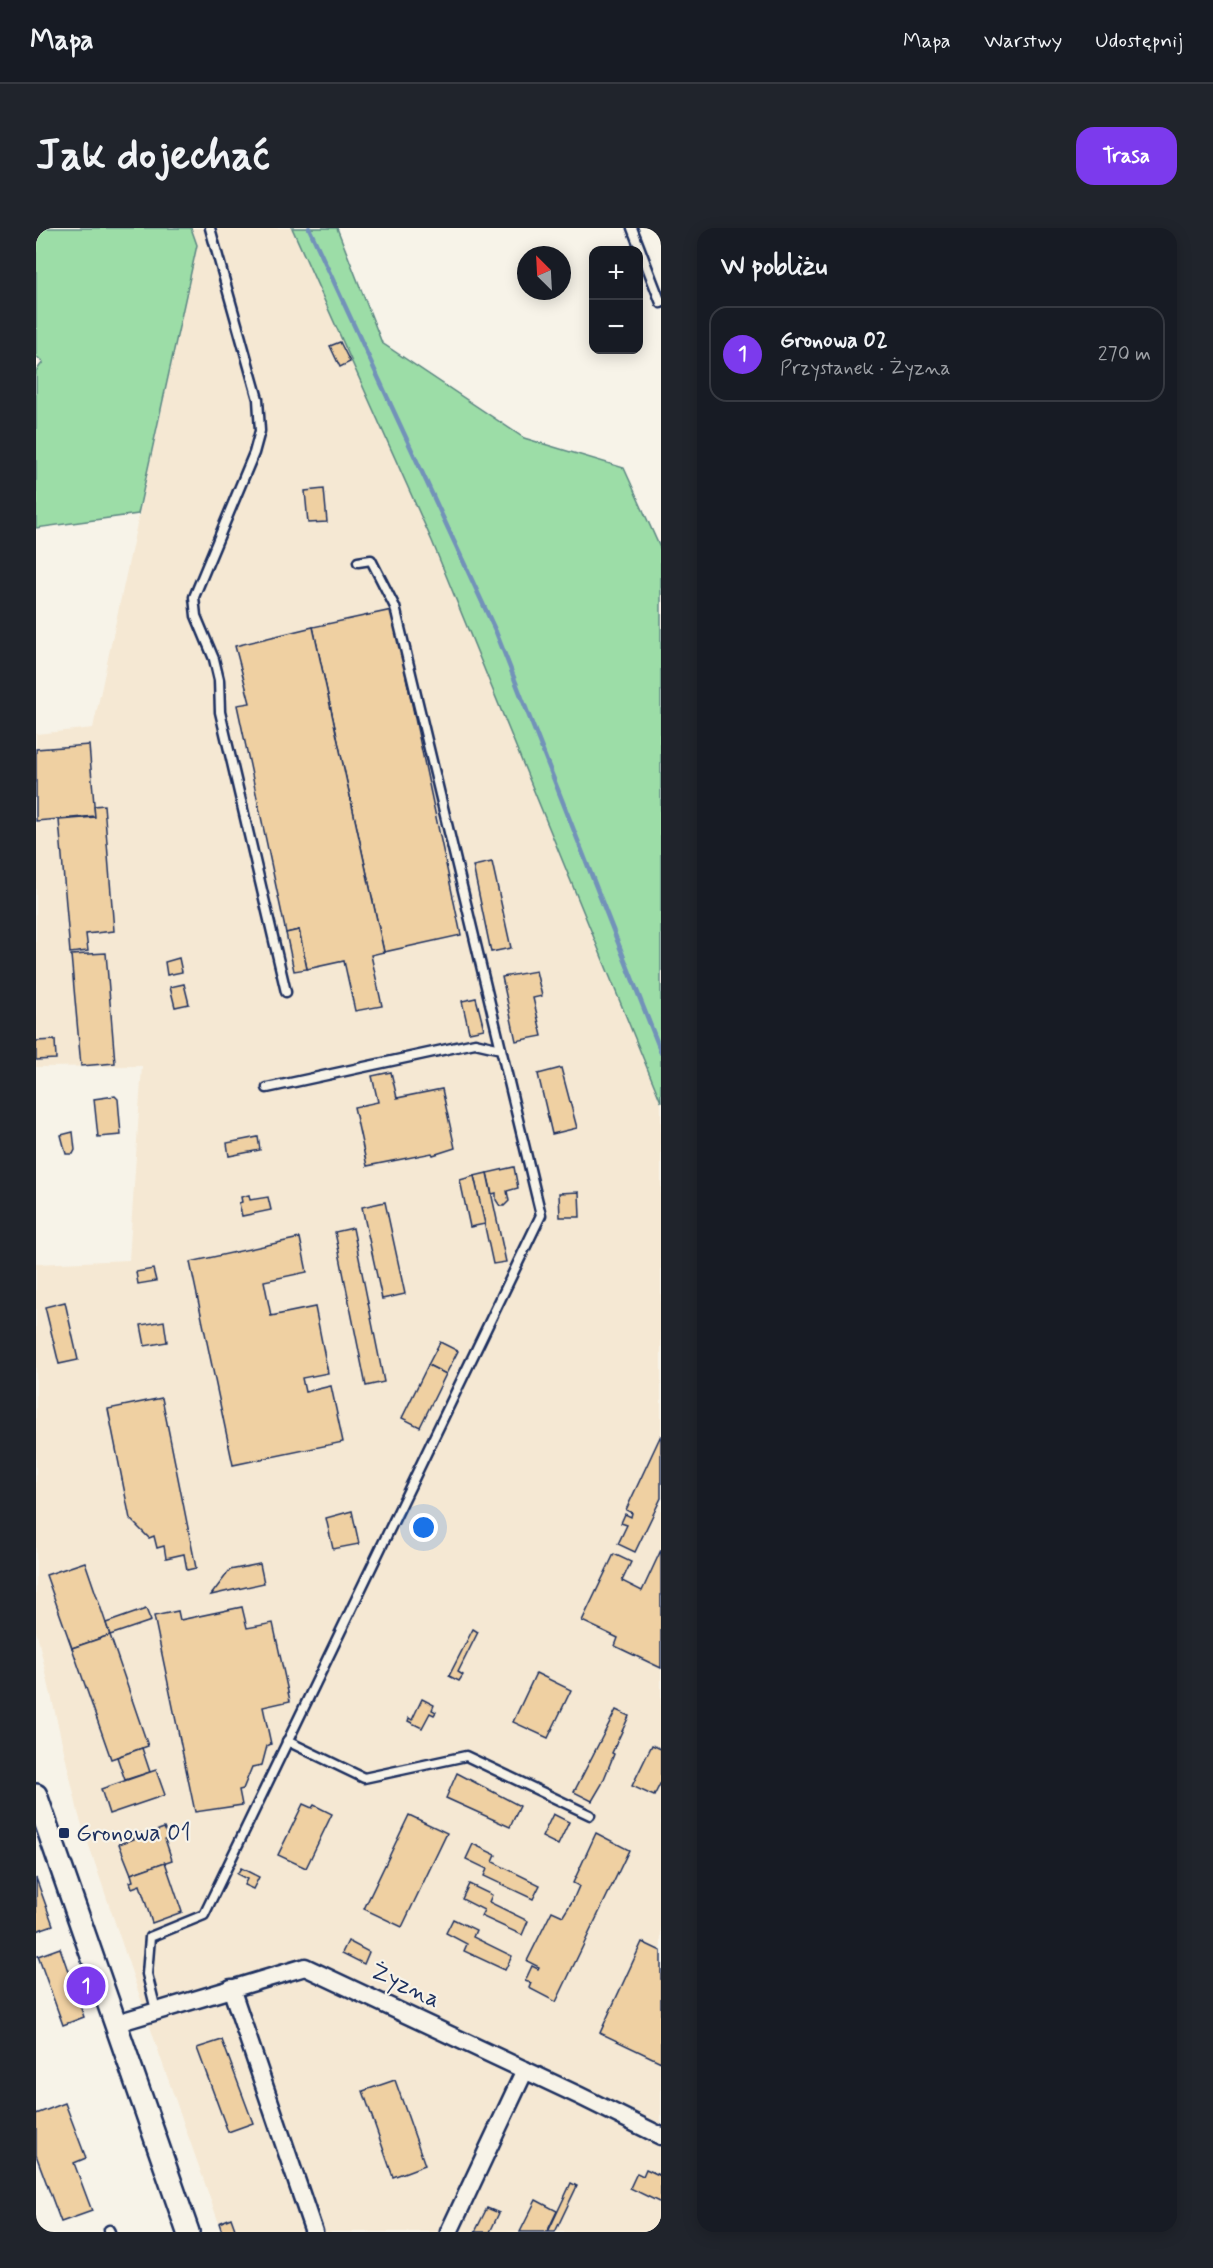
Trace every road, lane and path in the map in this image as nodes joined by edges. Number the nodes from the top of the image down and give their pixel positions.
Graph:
1 (210, 228) edge
2 (632, 228) edge
3 (661, 303) edge
4 (358, 562) dead end
5 (286, 992) dead end
6 (501, 1049) junction
7 (267, 1088) dead end
8 (287, 1741) junction
9 (36, 1795) edge
10 (590, 1815) dead end
11 (40, 1822) edge
12 (231, 1988) junction
13 (156, 2010) junction
14 (117, 2023) junction
15 (525, 2070) junction
16 (661, 2136) edge
17 (188, 2232) edge
18 (314, 2232) edge
19 (449, 2232) edge

1 - 5 lane
2 - 3 lane
4 - 6 lane
6 - 7 lane
6 - 8 lane
8 - 10 lane
8 - 13 lane
9 - 11 street
11 - 14 street
12 - 13 street, Żyzna
12 - 15 street, Żyzna
12 - 18 street
13 - 14 street, Żyzna
14 - 17 street
15 - 16 street, Żyzna
15 - 19 street

